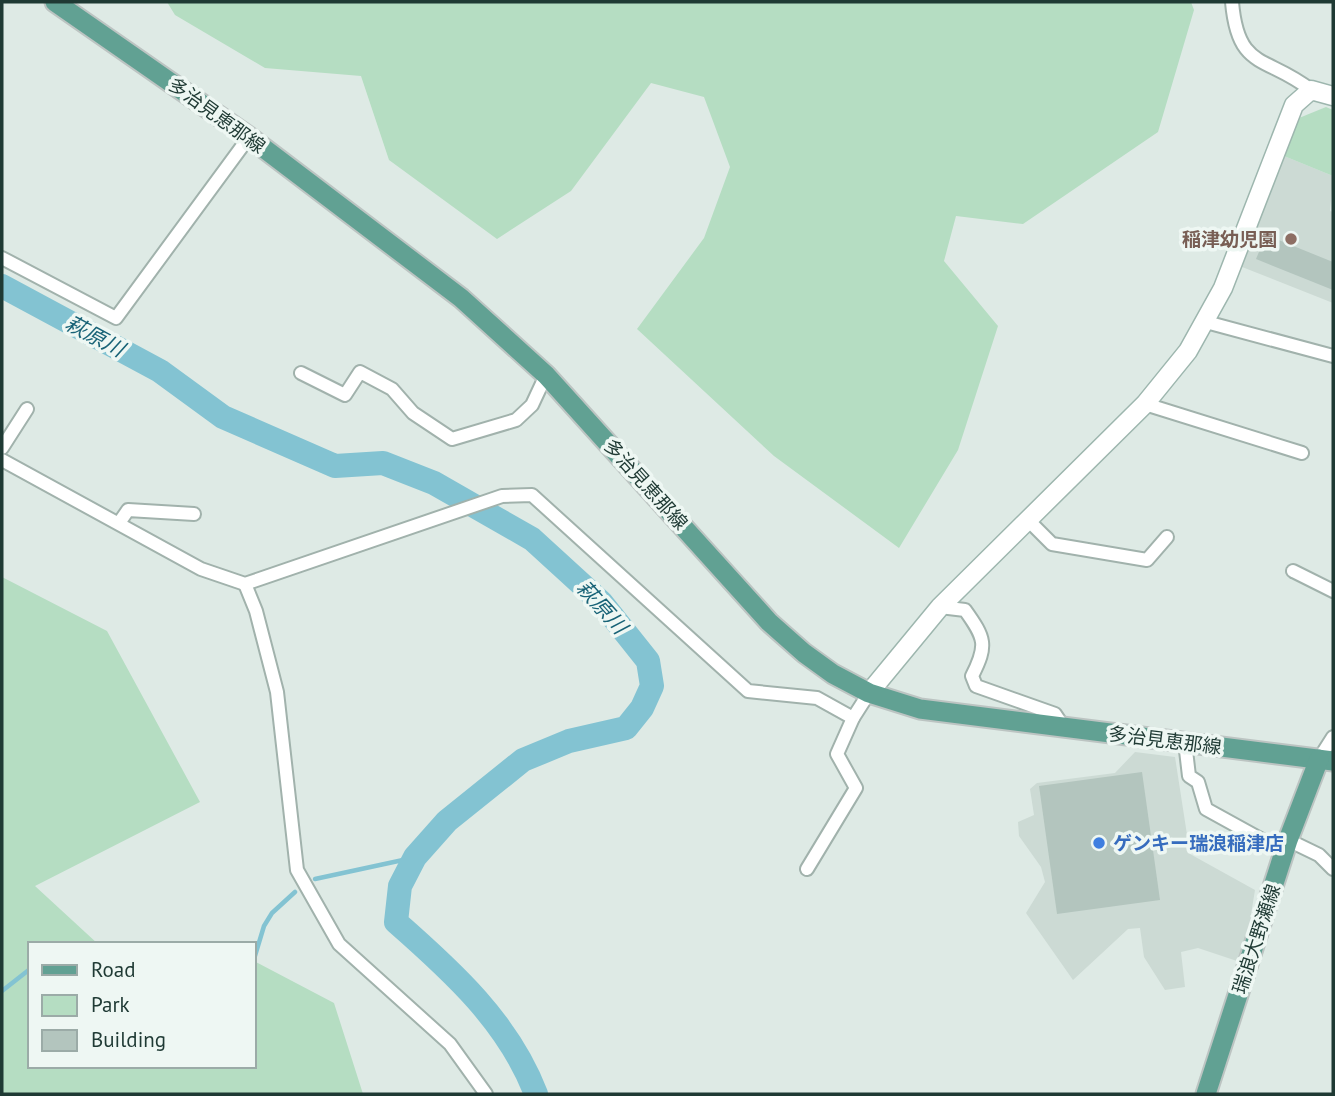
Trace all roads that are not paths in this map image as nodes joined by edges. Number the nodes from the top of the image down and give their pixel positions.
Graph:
1 (55, 2) edge
2 (1232, 2) edge
3 (1311, 90) junction
4 (1333, 96) edge
5 (249, 137) junction
6 (2, 258) edge
7 (1206, 322) junction
8 (1333, 356) edge
9 (300, 373) dead end
10 (546, 375) junction
11 (1145, 404) junction
12 (27, 409) dead end
13 (2, 448) edge
14 (1302, 453) dead end
15 (2, 460) edge
16 (194, 514) dead end
17 (1028, 520) junction
18 (119, 523) junction
19 (1167, 537) dead end
20 (1293, 571) dead end
21 (245, 583) junction
22 (1333, 591) edge
23 (940, 607) junction
24 (869, 693) junction
25 (853, 718) junction
26 (1063, 726) junction
27 (1333, 737) edge
28 (1185, 742) junction
29 (1326, 760) edge
30 (1286, 846) junction
31 (807, 869) dead end
32 (1333, 869) edge
33 (486, 1094) edge
34 (1206, 1094) edge

1 - 5 main road, 多治見恵那線
2 - 3 street
3 - 4 street
3 - 7 street
5 - 6 street
5 - 10 main road, 多治見恵那線
7 - 8 street
7 - 11 street
9 - 10 street
10 - 24 main road, 多治見恵那線
11 - 14 street
11 - 17 street
12 - 13 street
15 - 18 street
16 - 18 street
17 - 19 street
17 - 23 street
18 - 21 street
20 - 22 street
21 - 25 street
21 - 33 street
23 - 24 street
23 - 26 street
24 - 25 street
24 - 26 main road, 多治見恵那線
25 - 31 street
26 - 28 main road, 多治見恵那線
27 - 29 street
28 - 29 main road, 多治見恵那線
28 - 30 street
29 - 30 main road, 瑞浪大野瀬線
30 - 32 street
30 - 34 main road, 瑞浪大野瀬線

